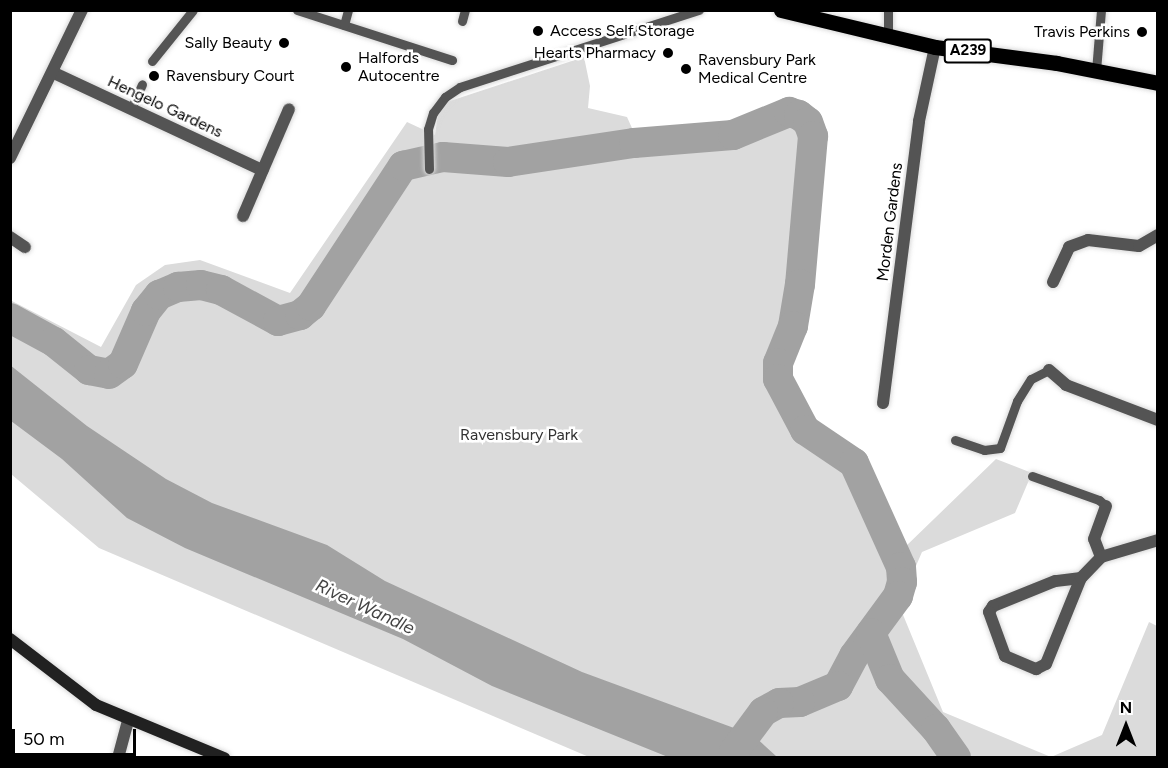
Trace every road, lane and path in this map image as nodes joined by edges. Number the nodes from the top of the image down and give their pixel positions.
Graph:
1 (194, 10) edge
2 (297, 10) edge
3 (348, 10) edge
4 (465, 10) edge
5 (699, 10) edge
6 (781, 10) edge
7 (888, 10) edge
8 (1101, 10) edge
9 (80, 11) edge
10 (462, 21) dead end
11 (344, 25) junction
12 (888, 37) junction
13 (935, 46) junction
14 (452, 60) dead end
15 (152, 61) dead end
16 (1096, 71) junction
17 (54, 73) junction
18 (1158, 83) edge
19 (142, 84) dead end
20 (131, 109) junction
21 (289, 109) dead end
22 (14, 145) edge
23 (10, 158) edge
24 (429, 169) dead end
25 (262, 170) junction
26 (243, 216) dead end
27 (1158, 235) edge
28 (10, 237) edge
29 (25, 247) dead end
30 (1053, 282) dead end
31 (1049, 370) joint
32 (883, 403) dead end
33 (1158, 420) edge
34 (955, 440) dead end
35 (1032, 476) dead end
36 (1106, 506) joint
37 (1158, 540) edge
38 (1101, 557) junction
39 (1082, 578) junction
40 (10, 639) edge
41 (128, 720) junction
42 (118, 758) edge
43 (224, 758) edge

1 - 15 lane
2 - 11 lane
3 - 11 lane
4 - 10 lane
5 - 24 lane
6 - 12 main road, A239
7 - 12 lane
8 - 16 lane
9 - 17 street
11 - 14 lane
12 - 13 main road, A239
13 - 16 main road, A239
13 - 32 street, Morden Gardens
16 - 18 main road, A239
17 - 20 street, Hengelo Gardens
17 - 22 street
19 - 20 lane
20 - 25 street, Hengelo Gardens
21 - 25 street
22 - 23 street
25 - 26 street
27 - 30 street
28 - 29 street
31 - 33 street
31 - 34 lane
35 - 36 lane
36 - 38 street
37 - 38 street
38 - 39 street
39 - 39 street
40 - 41 street
41 - 42 street
41 - 43 street

